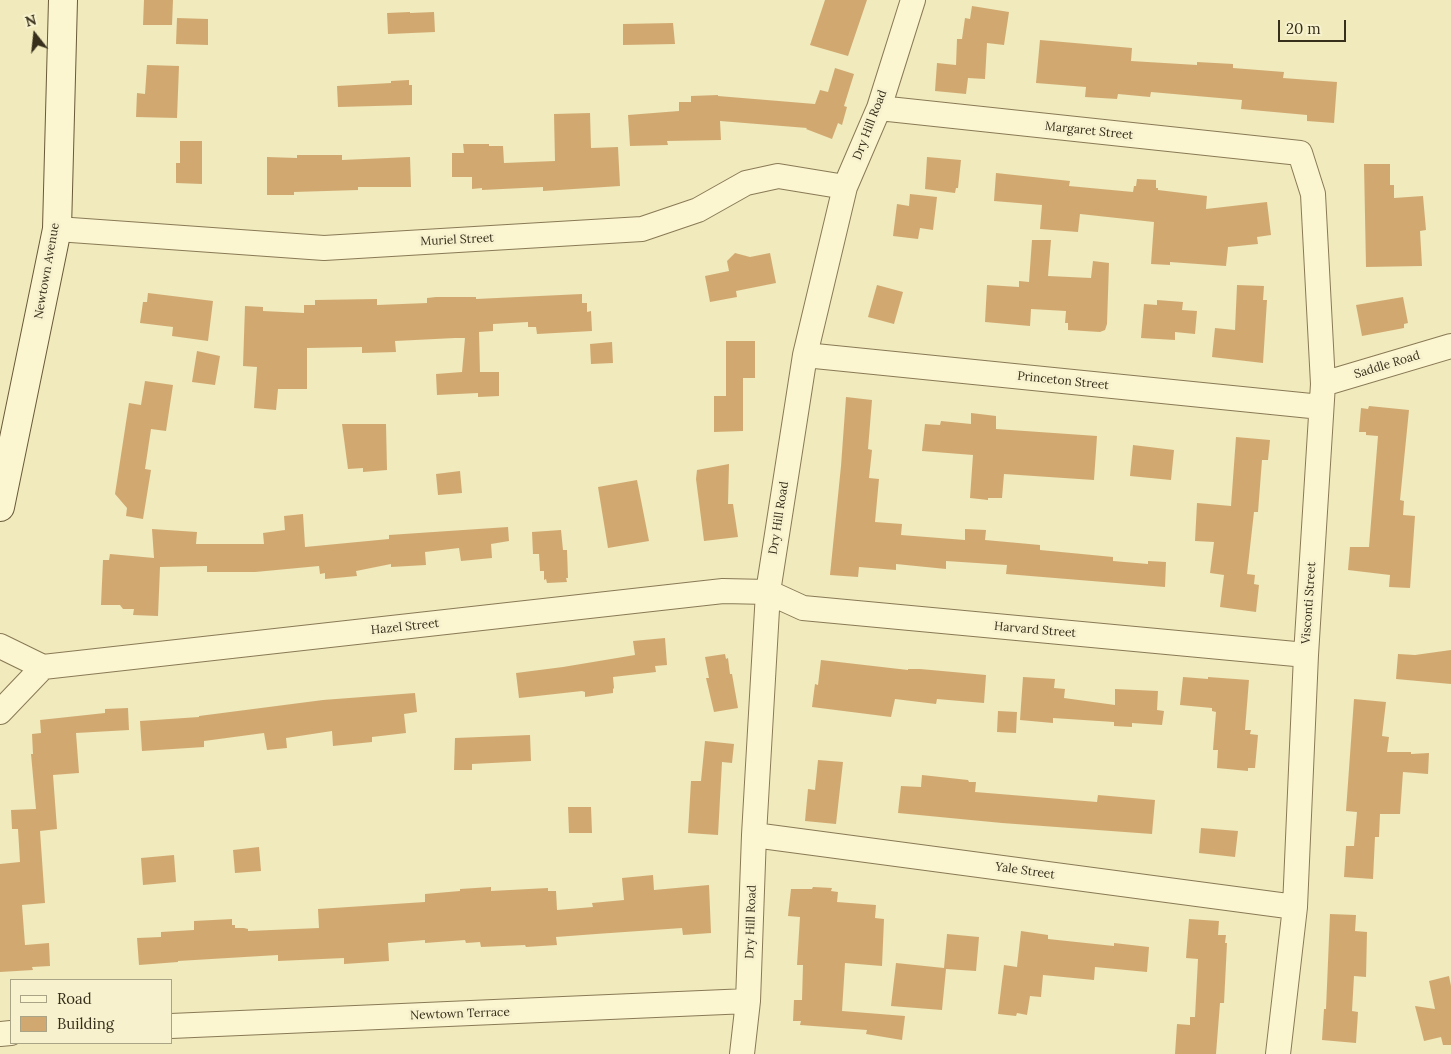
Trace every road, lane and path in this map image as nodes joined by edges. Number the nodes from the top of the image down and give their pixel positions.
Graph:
1 (63, 0) edge
2 (913, 0) edge
3 (879, 108) junction
4 (1300, 153) joint
5 (845, 187) junction
6 (57, 228) junction
7 (1451, 346) edge
8 (804, 355) junction
9 (1322, 396) junction
10 (1, 502) edge
11 (768, 592) junction
12 (0, 646) edge
13 (1306, 655) junction
14 (43, 667) junction
15 (0, 712) edge
16 (754, 835) junction
17 (1296, 907) junction
18 (748, 1001) junction
19 (172, 1026) edge
20 (742, 1054) edge
21 (1278, 1054) edge

1 - 6 main road, Newtown Avenue
2 - 3 street, Dry Hill Road
3 - 4 street, Margaret Street
3 - 5 street, Dry Hill Road
4 - 9 street, Visconti Street
5 - 6 street, Muriel Street
5 - 8 street, Dry Hill Road
6 - 10 main road, Newtown Avenue
7 - 9 street, Saddle Road
8 - 9 street, Princeton Street
8 - 11 street, Dry Hill Road
9 - 13 street, Visconti Street
11 - 13 street, Harvard Street
11 - 14 street, Hazel Street
11 - 16 street, Dry Hill Road
12 - 14 street
13 - 17 street, Visconti Street
14 - 15 street
16 - 17 street, Yale Street
16 - 18 street, Dry Hill Road
17 - 21 street, Visconti Street
18 - 19 street, Newtown Terrace
18 - 20 street, Dry Hill Road

